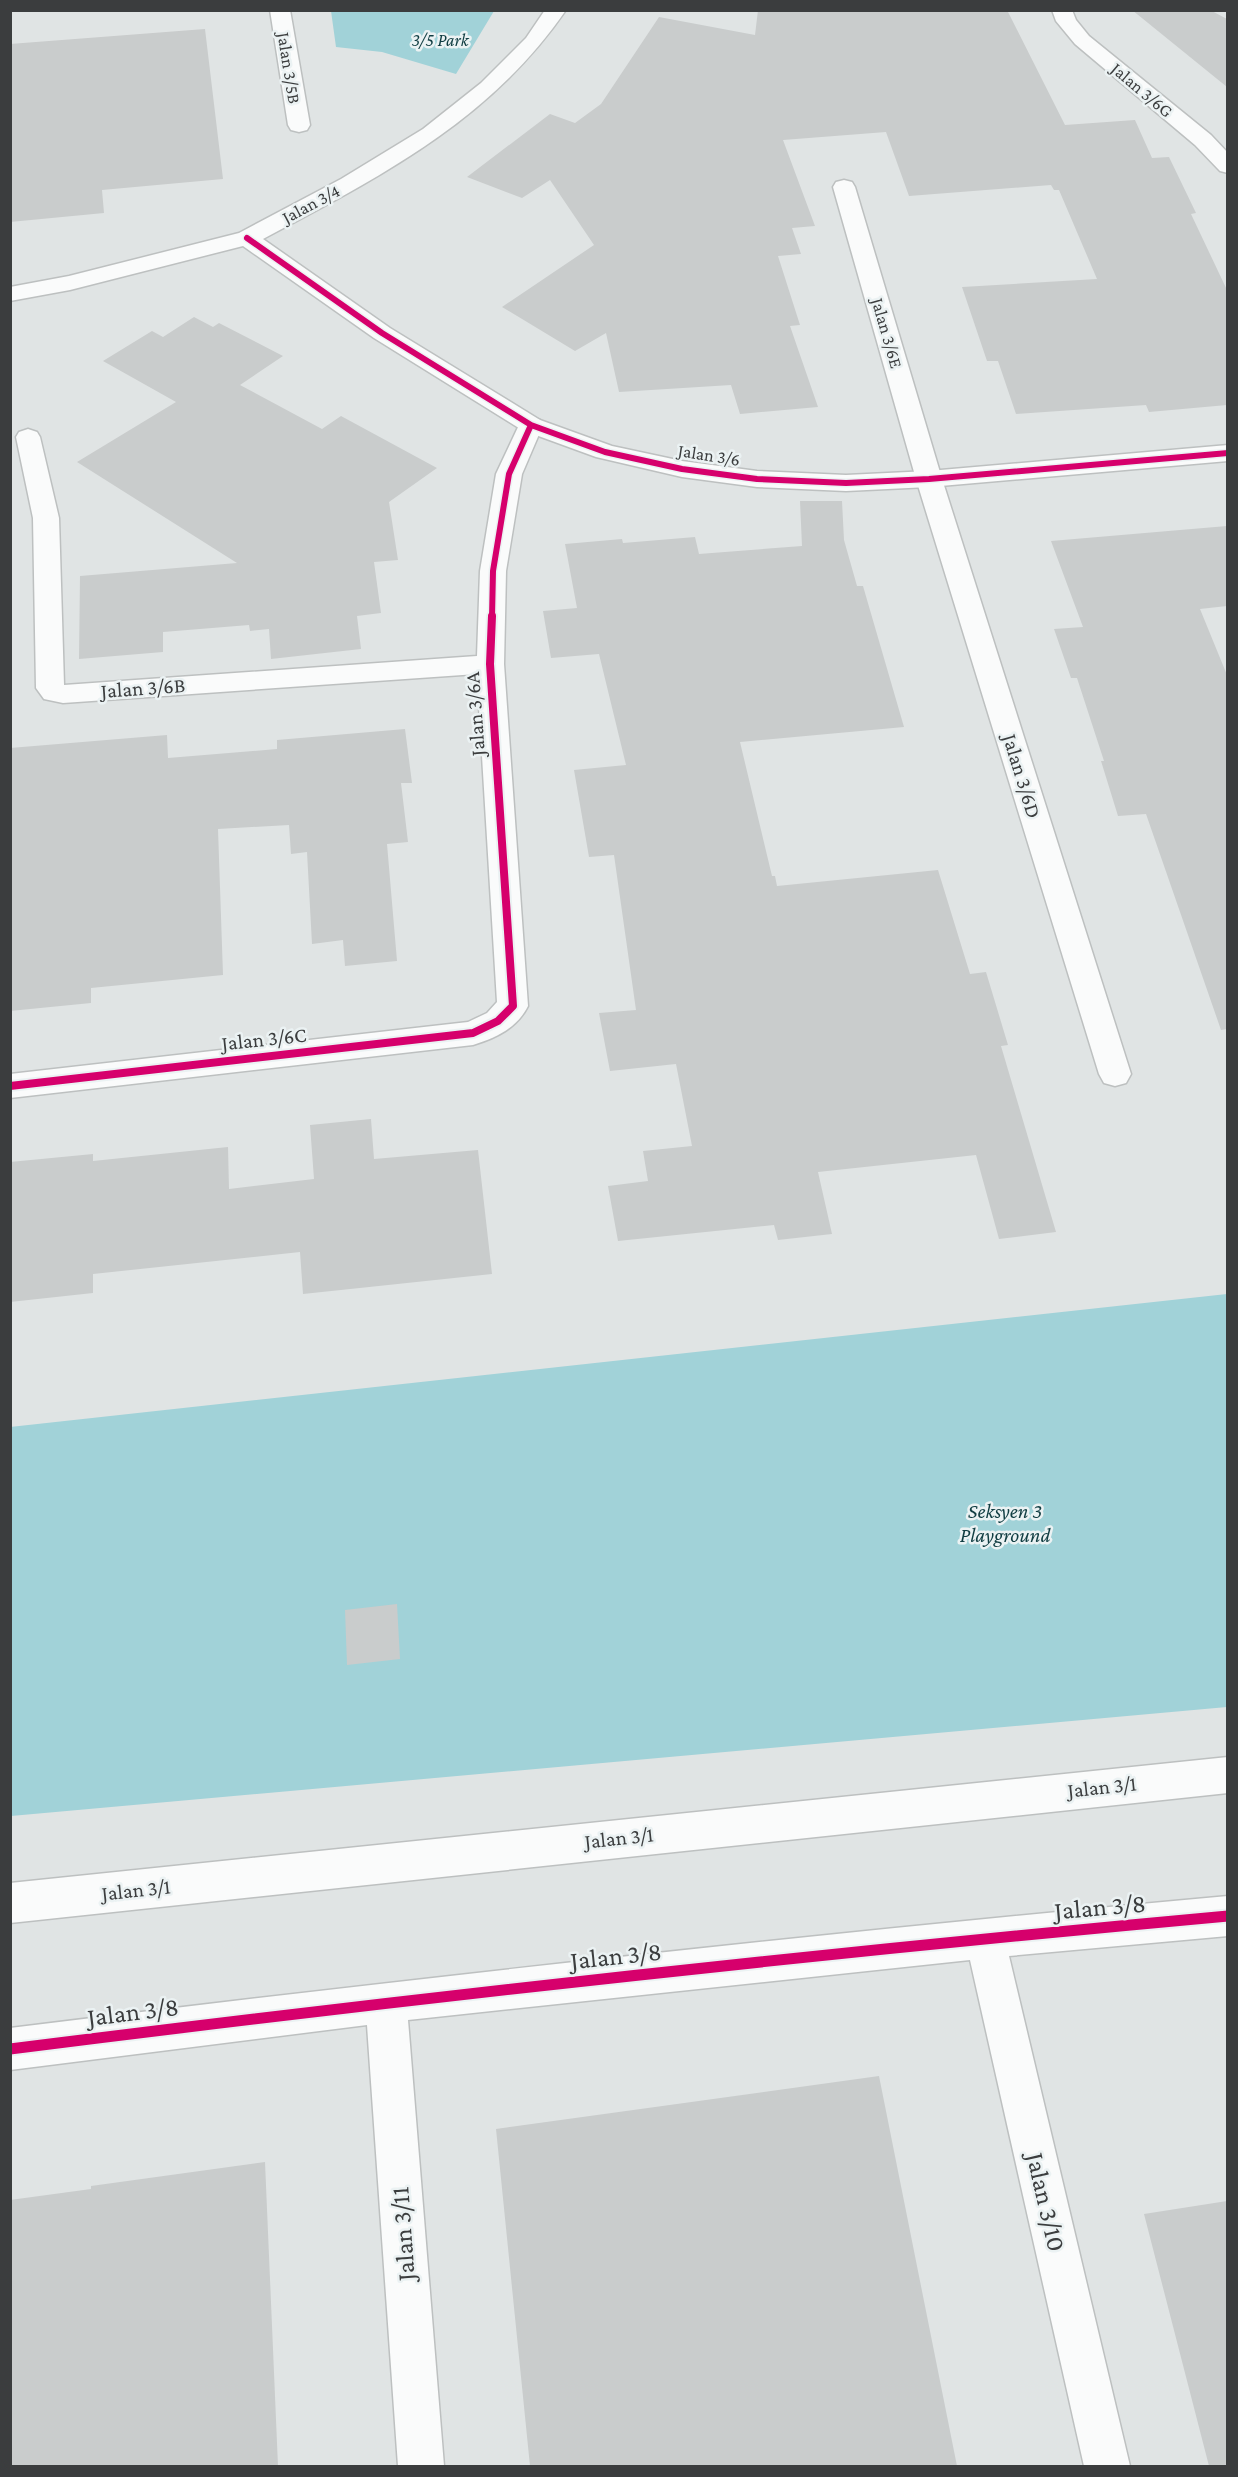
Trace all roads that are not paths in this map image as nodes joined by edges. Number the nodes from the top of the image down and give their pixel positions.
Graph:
1 (280, 10) edge
2 (556, 10) edge
3 (1062, 10) edge
4 (298, 125) dead end
5 (1227, 166) edge
6 (844, 187) dead end
7 (247, 238) junction
8 (10, 294) edge
9 (531, 426) junction
10 (28, 437) dead end
11 (1227, 453) edge
12 (929, 479) junction
13 (490, 664) junction
14 (513, 1006) joint
15 (1115, 1074) dead end
16 (10, 1086) edge
17 (1227, 1775) edge
18 (10, 1904) edge
19 (1227, 1916) edge
20 (985, 1938) junction
21 (386, 2002) junction
22 (10, 2049) edge
23 (421, 2466) edge
24 (1107, 2466) edge

1 - 4 street, Jalan 3/5B
2 - 7 street, Jalan 3/4
3 - 5 street, Jalan 3/6G
6 - 12 street, Jalan 3/6E
7 - 8 street, Jalan 3/4
7 - 9 street, Jalan 3/6
9 - 12 street, Jalan 3/6
9 - 13 street, Jalan 3/6A
10 - 13 street, Jalan 3/6B
11 - 12 street, Jalan 3/6
12 - 15 street, Jalan 3/6D
13 - 14 street, Jalan 3/6A
14 - 16 street, Jalan 3/6C
17 - 18 street, Jalan 3/1
19 - 20 street, Jalan 3/8
20 - 21 street, Jalan 3/8
20 - 24 street, Jalan 3/10
21 - 22 street, Jalan 3/8
21 - 23 street, Jalan 3/11

